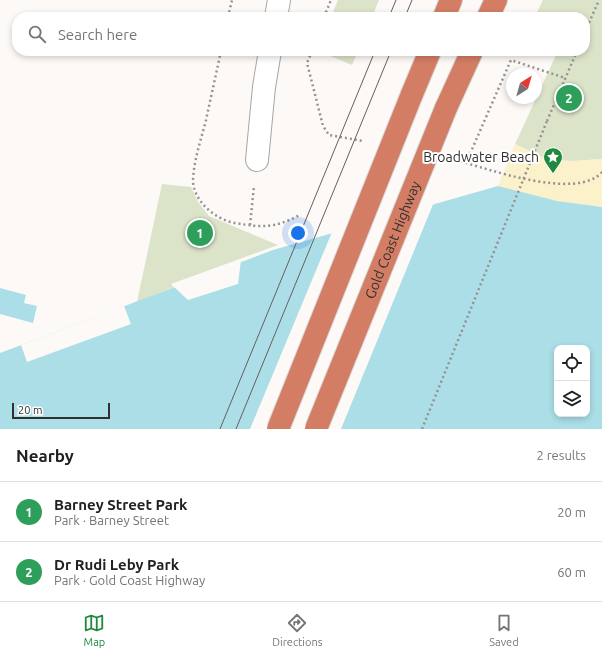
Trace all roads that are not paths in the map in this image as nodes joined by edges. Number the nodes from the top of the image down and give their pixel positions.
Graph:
1 (279, 0) edge
2 (451, 0) edge
3 (496, 0) edge
4 (277, 12) edge
5 (446, 12) edge
6 (490, 12) edge
7 (269, 56) edge
8 (428, 56) edge
9 (470, 56) edge
10 (257, 160) road end
11 (278, 429) edge
12 (316, 429) edge

1 - 4 street
2 - 5 highway
3 - 6 highway
7 - 10 street
8 - 11 highway, bridge
9 - 12 highway, Gold Coast Highway, bridge

